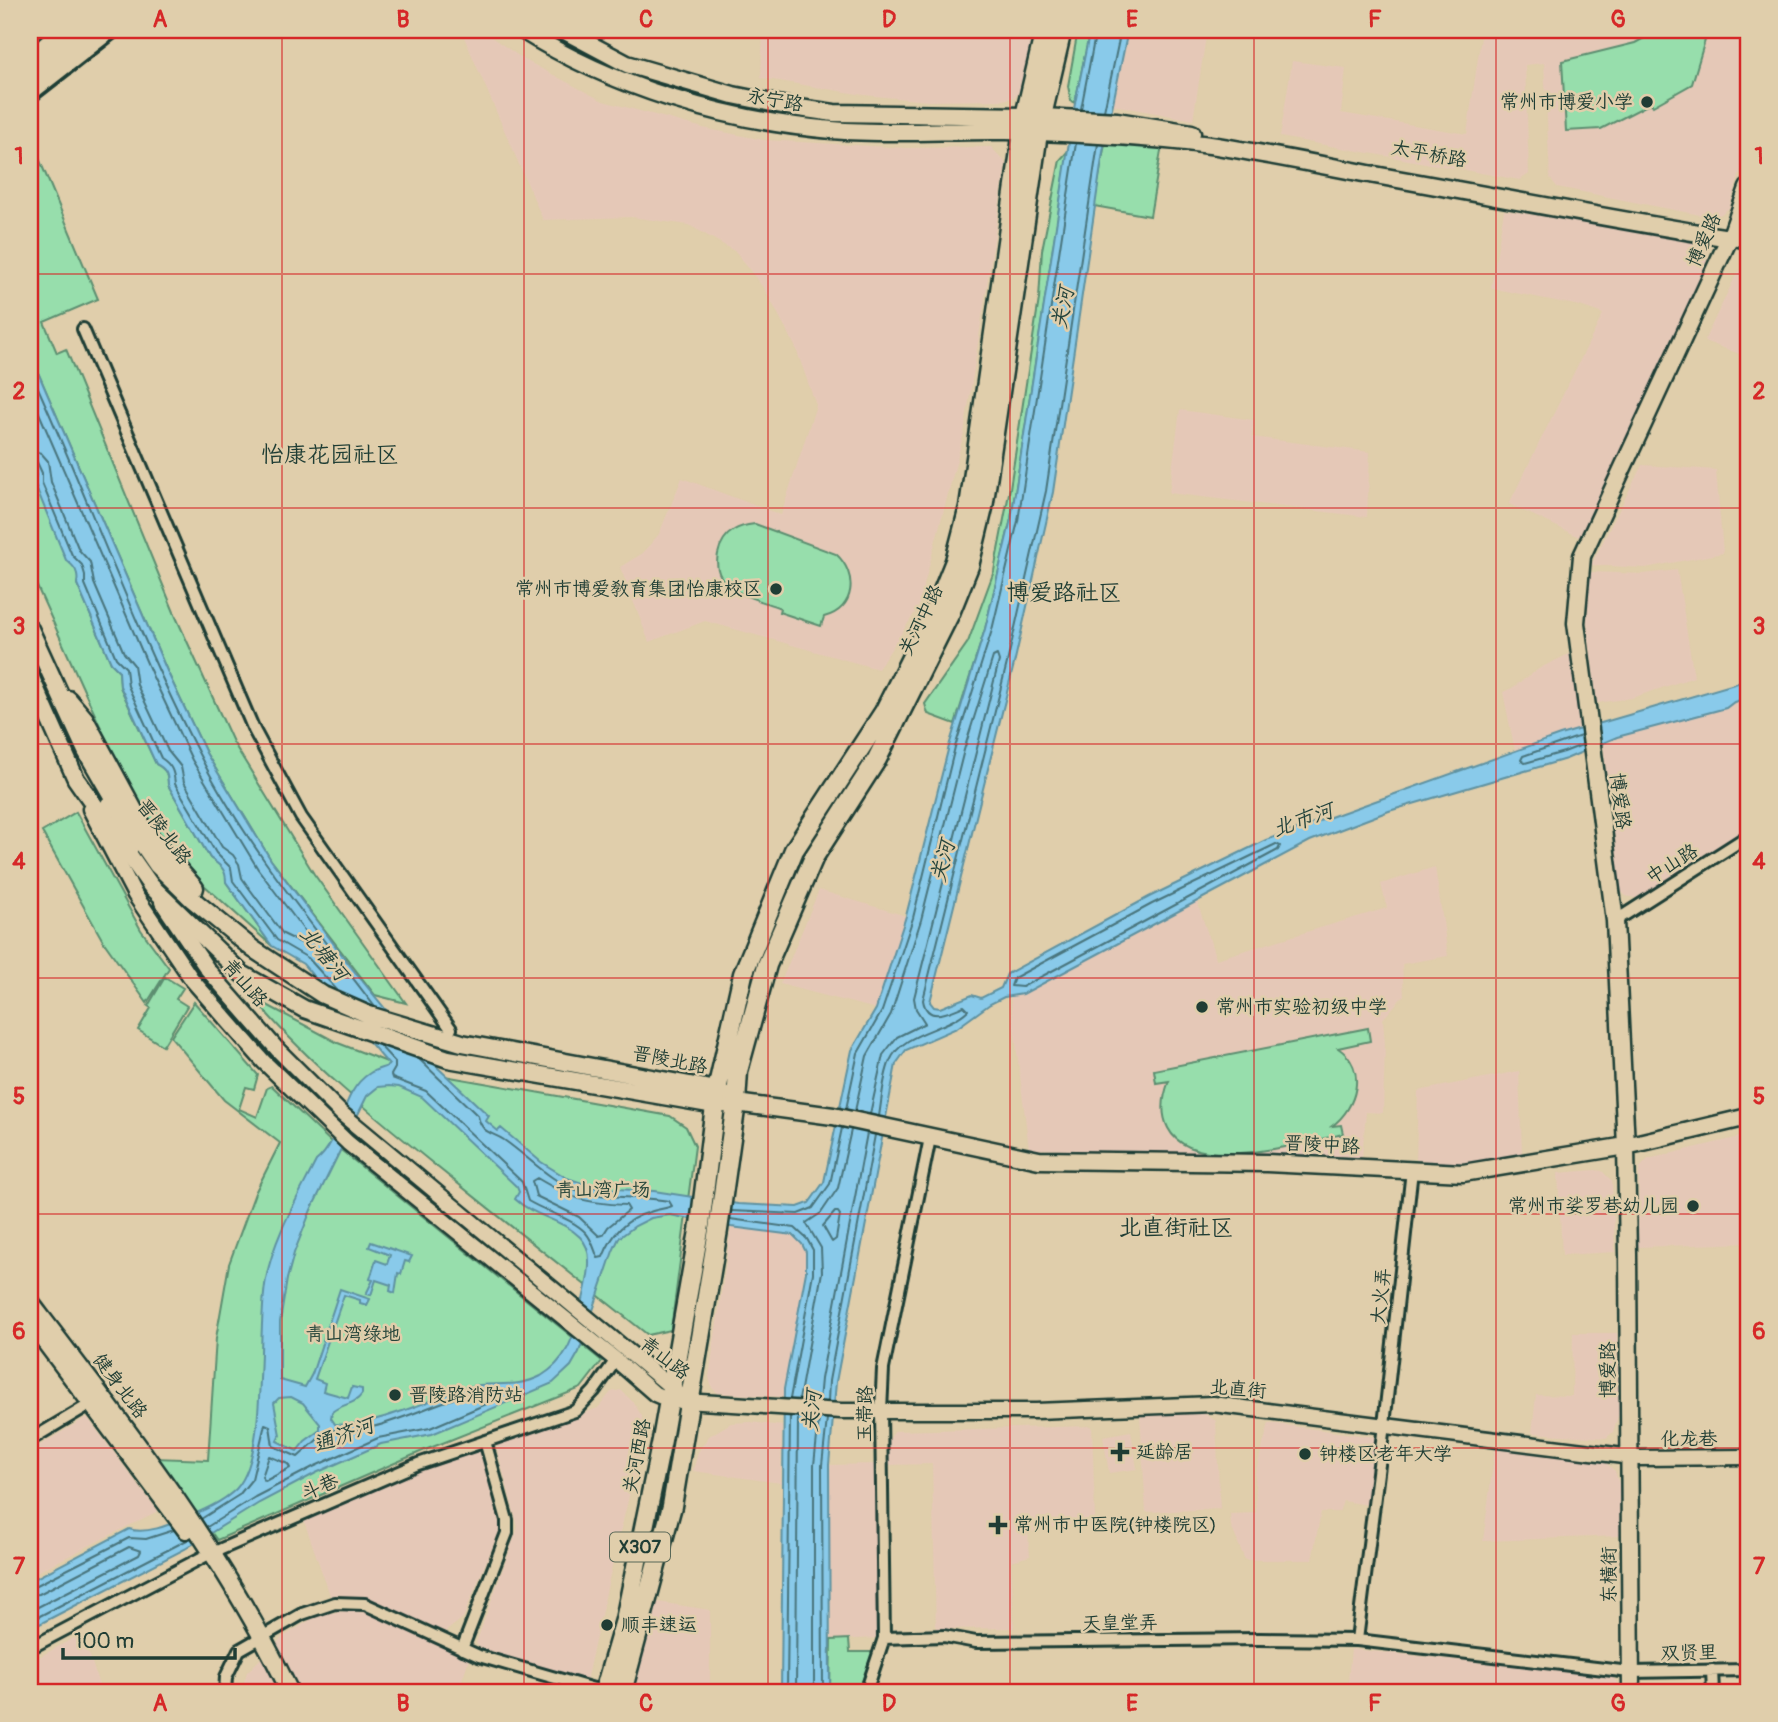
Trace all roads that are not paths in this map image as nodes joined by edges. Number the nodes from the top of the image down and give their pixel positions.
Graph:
1 (522, 30) edge
2 (563, 30) edge
3 (1045, 30) edge
4 (1062, 30) edge
5 (1041, 125) junction
6 (1748, 187) edge
7 (1737, 234) edge
8 (1748, 243) edge
9 (83, 329) dead end
10 (30, 629) edge
11 (30, 677) edge
12 (56, 686) junction
13 (86, 751) junction
14 (76, 779) junction
15 (1748, 836) edge
16 (150, 886) junction
17 (1615, 921) junction
18 (405, 1021) junction
19 (451, 1030) junction
20 (641, 1076) junction
21 (716, 1097) junction
22 (736, 1103) junction
23 (1748, 1117) edge
24 (930, 1138) junction
25 (1629, 1146) junction
26 (1412, 1170) junction
27 (700, 1225) joint
28 (30, 1302) edge
29 (573, 1316) junction
30 (30, 1322) edge
31 (596, 1335) junction
32 (616, 1360) junction
33 (670, 1394) junction
34 (690, 1401) junction
35 (92, 1403) junction
36 (881, 1411) junction
37 (1384, 1425) junction
38 (30, 1440) edge
39 (485, 1441) junction
40 (1634, 1457) junction
41 (1748, 1457) edge
42 (169, 1498) junction
43 (209, 1554) junction
44 (259, 1637) junction
45 (884, 1638) junction
46 (1356, 1640) junction
47 (30, 1648) edge
48 (462, 1649) junction
49 (1712, 1670) junction
50 (1748, 1670) edge
51 (1635, 1672) junction
52 (225, 1692) edge
53 (281, 1692) edge
54 (290, 1692) edge
55 (604, 1692) edge
56 (622, 1692) edge
57 (866, 1692) edge
58 (1631, 1692) edge
59 (1640, 1692) edge
60 (1713, 1692) edge

1 - 5 main road, 永宁路
2 - 5 main road, 永宁路
3 - 5 main road, 关河中路
4 - 5 main road, 关河中路
5 - 7 main road, 太平桥路
5 - 21 main road, 关河中路
5 - 22 main road, 关河中路
6 - 7 main road, 博爱路
7 - 8 street
7 - 17 main road, 博爱路
9 - 19 street
10 - 12 main road, 晋陵北路
11 - 14 main road, 晋陵北路
12 - 13 main road, 晋陵北路
12 - 18 main road
13 - 16 street, 青山路
13 - 18 main road, 晋陵北路
14 - 16 main road, 晋陵北路
14 - 29 street, 青山路
15 - 17 street, 中山路
16 - 21 main road, 晋陵北路
16 - 29 street, 青山路
17 - 25 main road, 博爱路
18 - 19 main road
18 - 20 main road, 晋陵北路
19 - 20 main road
20 - 21 main road, 晋陵北路
21 - 22 main road, 晋陵北路
21 - 27 main road, 关河中路
22 - 24 main road, 晋陵中路
22 - 34 main road, 关河中路
23 - 25 main road, 晋陵中路
24 - 26 main road, 晋陵中路
24 - 36 street, 玉带路
25 - 26 main road, 晋陵中路
25 - 40 main road, 博爱路
26 - 37 street, 大火弄
27 - 33 main road, 关河西路
28 - 42 main road, 健身北路
29 - 31 street, 青山路
30 - 35 main road, 健身北路
31 - 32 street, 青山路
31 - 33 street, 青山路
32 - 33 street, 青山路
32 - 39 street, 斗巷
33 - 34 street, 青山路
33 - 55 main road, 关河西路 / X307
34 - 36 street, 北直街
34 - 56 main road, X307
35 - 38 street
35 - 42 main road, 健身北路
36 - 37 street, 北直街
36 - 45 street, 玉带路
37 - 40 street, 北直街
37 - 46 street
39 - 43 street, 斗巷
39 - 48 street
40 - 41 street, 化龙巷
40 - 51 main road, 东横街
42 - 43 main road
43 - 44 main road
43 - 47 street, 斗巷
44 - 48 street
44 - 52 street
44 - 53 main road
44 - 54 main road
45 - 46 street, 天皇堂弄
45 - 57 street, 玉带路
46 - 51 street, 天皇堂弄
48 - 55 street
49 - 50 street, 双贤里
49 - 51 street, 双贤里
49 - 60 street
51 - 58 main road, 东横街
51 - 59 main road, 东横街

